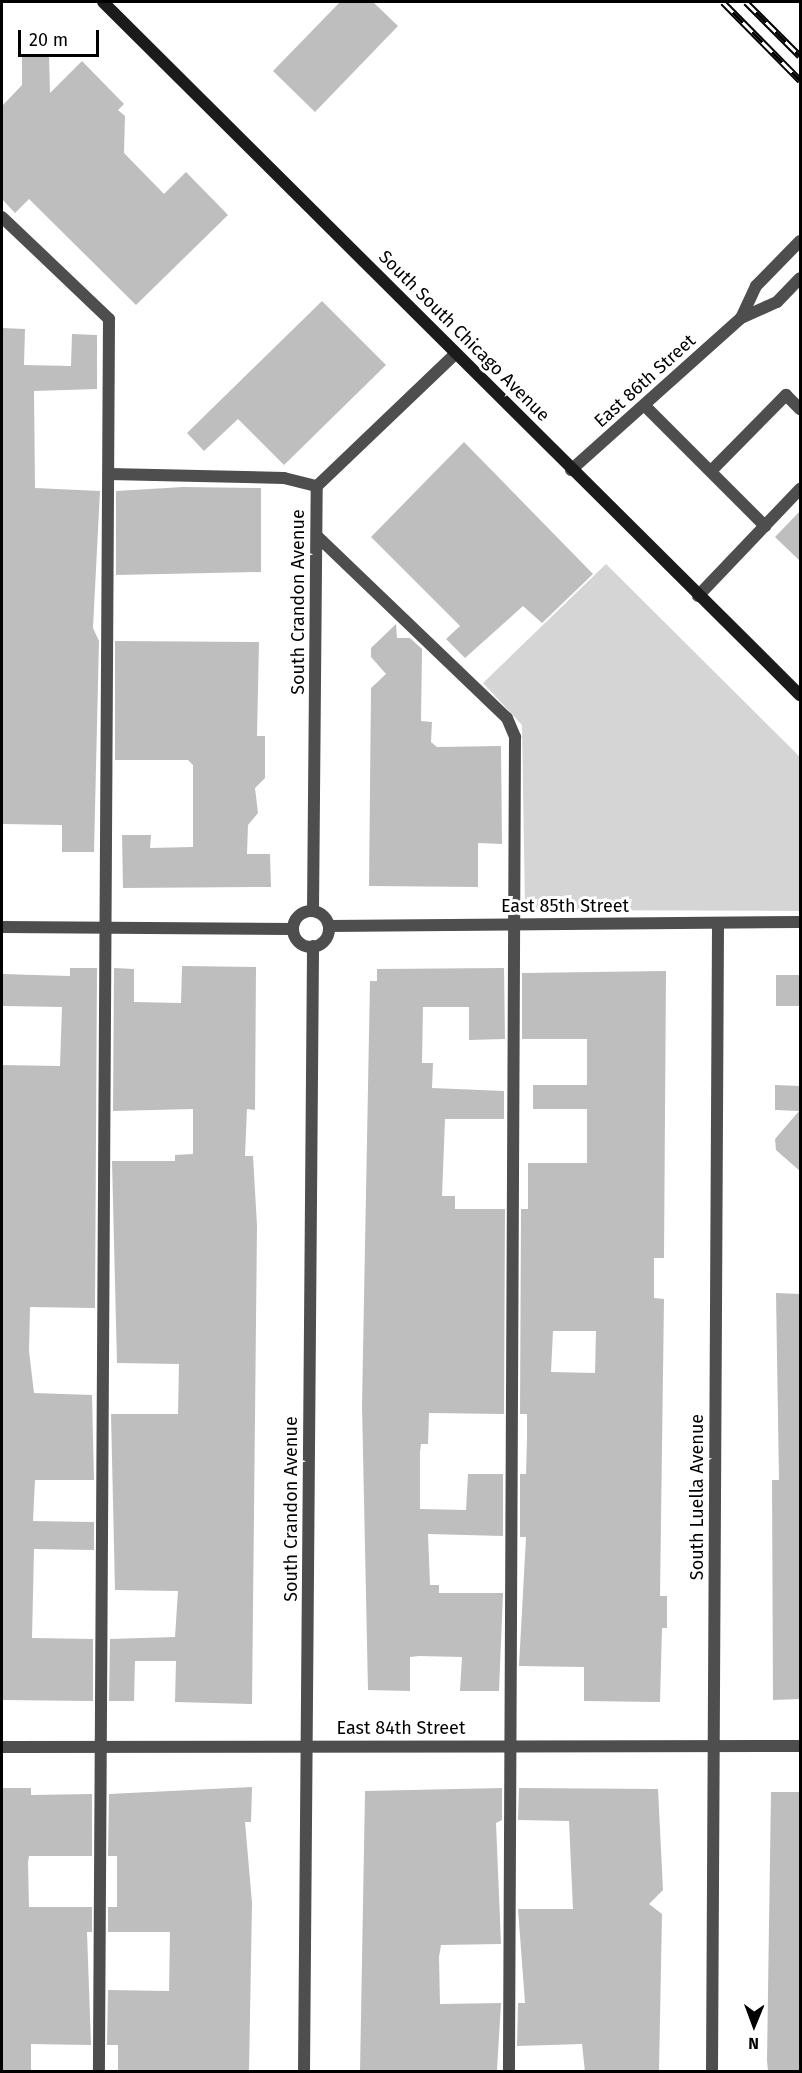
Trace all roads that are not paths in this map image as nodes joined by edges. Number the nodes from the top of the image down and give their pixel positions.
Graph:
1 (103, 2) edge
2 (2, 217) edge
3 (801, 241) edge
4 (801, 278) edge
5 (741, 318) junction
6 (456, 353) junction
7 (645, 406) junction
8 (801, 409) edge
9 (571, 470) junction
10 (711, 471) junction
11 (110, 474) junction
12 (317, 486) junction
13 (801, 489) edge
14 (765, 526) junction
15 (317, 536) junction
16 (698, 596) junction
17 (801, 695) edge
18 (313, 911) junction
19 (801, 922) edge
20 (718, 923) junction
21 (515, 924) junction
22 (329, 926) junction
23 (2, 927) edge
24 (105, 927) junction
25 (293, 929) junction
26 (313, 946) junction
27 (307, 1746) junction
28 (510, 1746) junction
29 (714, 1746) junction
30 (801, 1746) edge
31 (2, 1747) edge
32 (101, 1747) junction
33 (99, 2072) edge
34 (304, 2072) edge
35 (509, 2072) edge
36 (712, 2072) edge

1 - 6 main road, South South Chicago Avenue
2 - 11 street
3 - 5 street, East 86th Street
4 - 5 street, East 86th Street
5 - 7 street, East 86th Street
6 - 9 main road, South South Chicago Avenue
6 - 12 street, South Crandon Avenue
7 - 9 street, East 86th Street
7 - 10 street
8 - 10 street
9 - 16 main road, South South Chicago Avenue
10 - 14 street
11 - 12 street
11 - 24 street
12 - 15 street, South Crandon Avenue
13 - 14 street
14 - 16 street
15 - 18 street, South Crandon Avenue
15 - 21 street
16 - 17 main road, South South Chicago Avenue
18 - 22 street
18 - 25 street
19 - 20 street, East 85th Street
20 - 21 street, East 85th Street
20 - 29 street, South Luella Avenue
21 - 22 street, East 85th Street
21 - 28 street
22 - 26 street
23 - 24 street
24 - 25 street
24 - 32 street
25 - 26 street
26 - 27 street, South Crandon Avenue
27 - 28 street, East 84th Street
27 - 32 street, East 84th Street
27 - 34 street, South Crandon Avenue
28 - 29 street, East 84th Street
28 - 35 street
29 - 30 street, East 84th Street
29 - 36 street, South Luella Avenue
31 - 32 street, East 84th Street
32 - 33 street

